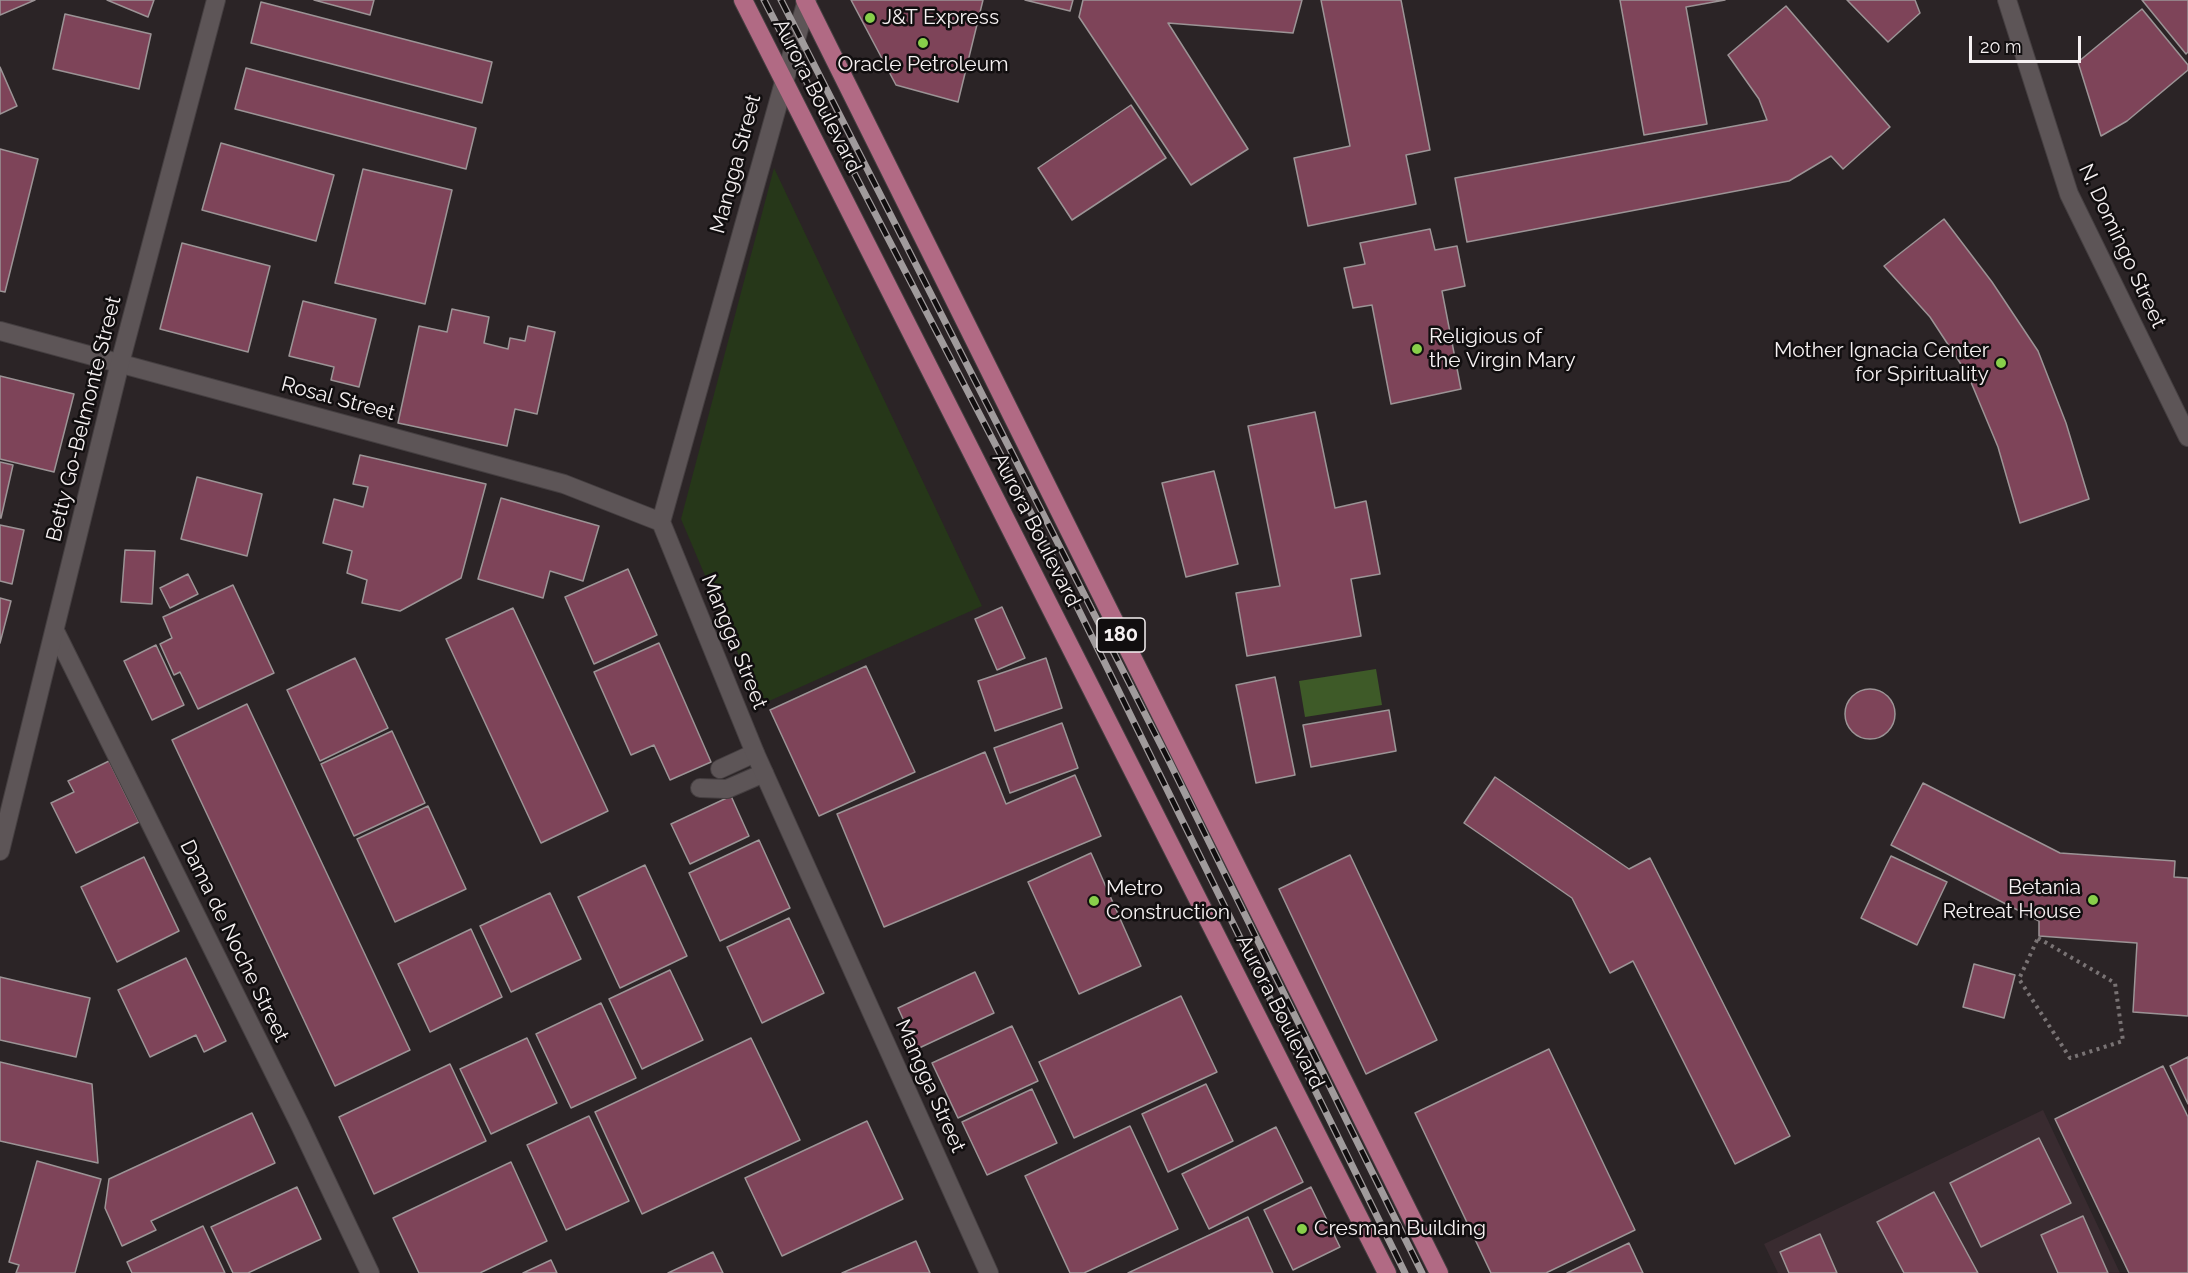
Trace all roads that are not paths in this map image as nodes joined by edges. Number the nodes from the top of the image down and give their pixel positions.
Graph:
1 (216, 0) edge
2 (743, 0) edge
3 (2007, 0) edge
4 (806, 1) edge
5 (783, 80) junction
6 (0, 331) edge
7 (120, 363) junction
8 (2188, 437) edge
9 (661, 522) junction
10 (55, 631) junction
11 (755, 753) junction
12 (720, 769) dead end
13 (764, 773) junction
14 (700, 788) dead end
15 (0, 851) edge
16 (370, 1273) edge
17 (990, 1273) edge
18 (1387, 1273) edge
19 (1439, 1273) edge

1 - 7 street, Betty Go-Belmonte Street
2 - 5 main road, Aurora Boulevard / 180
3 - 8 street, N. Domingo Street
4 - 5 street, Mangga Street
4 - 19 main road, Aurora Boulevard / 180
5 - 9 street, Mangga Street
5 - 18 main road, Aurora Boulevard / 180
6 - 7 street, Rosal Street
7 - 9 street, Rosal Street
7 - 10 street, Betty Go-Belmonte Street
9 - 11 street, Mangga Street
10 - 15 street, Betty Go-Belmonte Street
10 - 16 street, Dama de Noche Street
11 - 12 street
11 - 13 street, Mangga Street
13 - 14 street
13 - 17 street, Mangga Street

